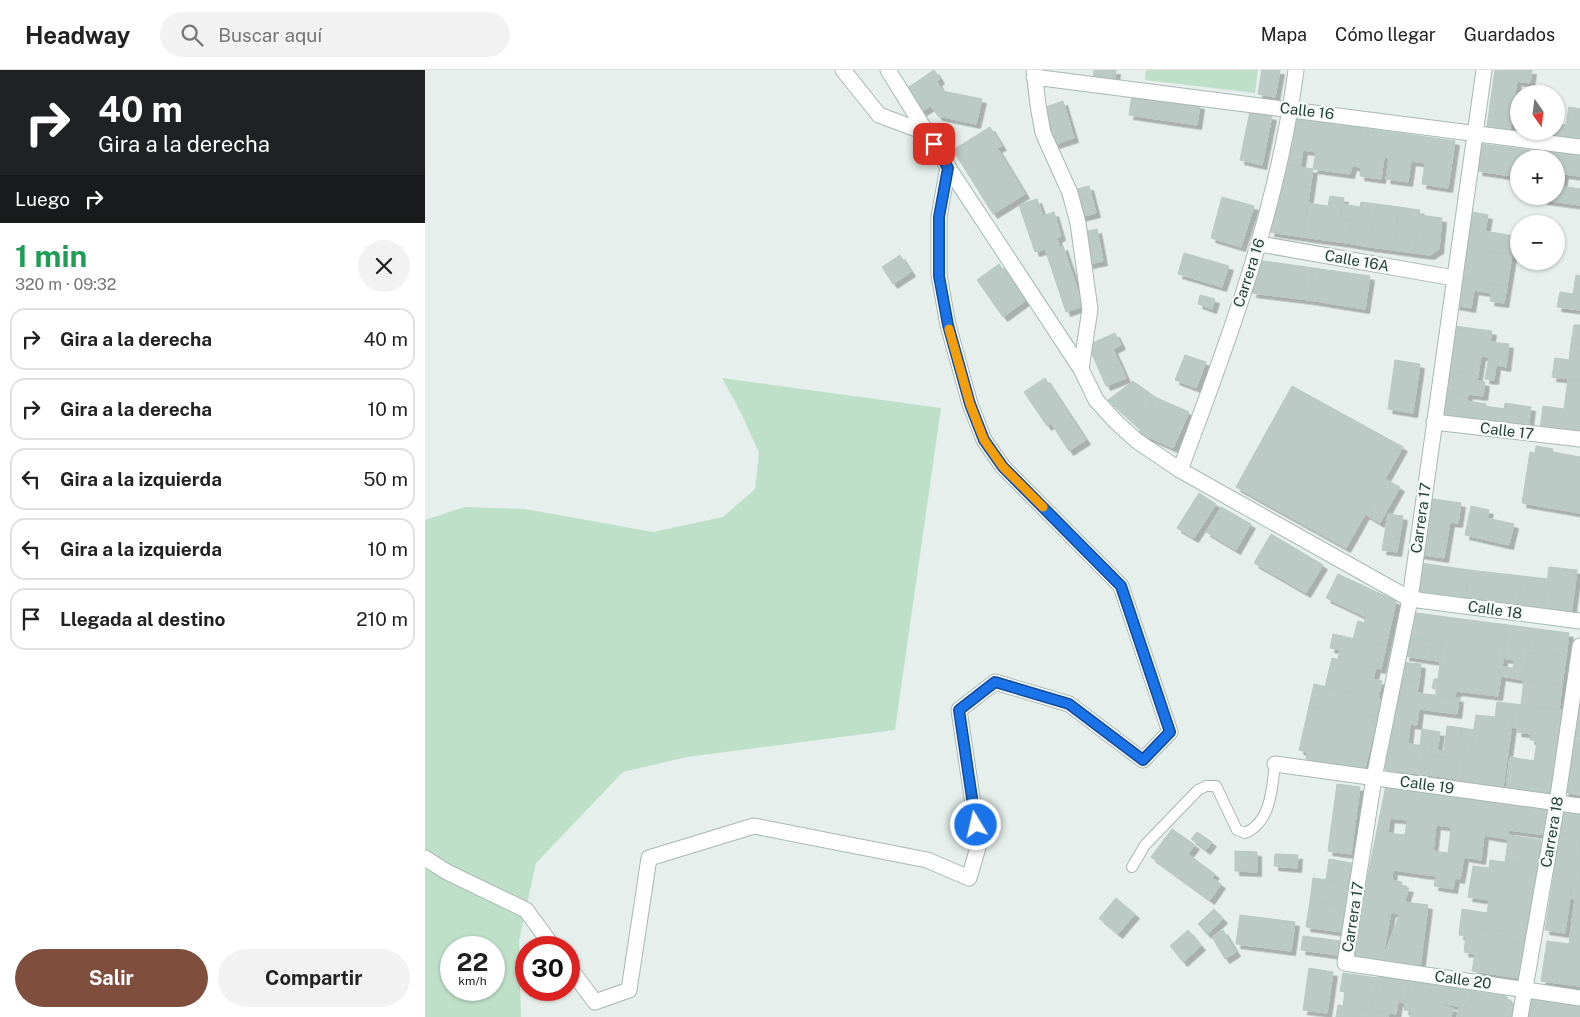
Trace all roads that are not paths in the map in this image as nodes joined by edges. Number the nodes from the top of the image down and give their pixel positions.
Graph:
1 (843, 70) edge
2 (888, 70) edge
3 (1296, 70) edge
4 (1484, 70) edge
5 (1034, 73) edge
6 (1291, 109) junction
7 (927, 133) junction
8 (1475, 133) junction
9 (1580, 147) edge
10 (948, 168) junction
11 (1260, 244) junction
12 (1454, 278) junction
13 (1081, 369) junction
14 (1434, 422) junction
15 (1580, 439) edge
16 (1180, 470) junction
17 (1410, 599) junction
18 (1580, 621) edge
19 (1580, 646) edge
20 (1275, 764) joint
21 (1374, 778) junction
22 (1557, 803) junction
23 (1580, 806) edge
24 (425, 858) edge
25 (1132, 867) dead end
26 (545, 936) edge
27 (1345, 963) joint
28 (580, 982) edge
29 (1524, 990) junction
30 (1580, 998) edge
31 (1520, 1017) edge

1 - 7 street
2 - 7 street
3 - 6 street, Carrera 16
4 - 8 street, Carrera 17
5 - 6 street, Calle 16
5 - 13 street
6 - 8 street, Calle 16
6 - 11 street, Carrera 16
7 - 10 street
8 - 9 street, Calle 16
8 - 12 street, Carrera 17
10 - 13 street
10 - 28 street
11 - 12 street, Calle 16A
11 - 16 street, Carrera 16
12 - 14 street, Carrera 17
13 - 16 street
14 - 15 street, Calle 17
14 - 17 street, Carrera 17
16 - 17 street
17 - 18 street, Calle 18
17 - 21 street, Carrera 17
19 - 22 street, Carrera 18
20 - 21 street, Calle 19
20 - 25 lane
21 - 22 street, Calle 19
21 - 27 street, Carrera 17
22 - 23 street, Calle 19
22 - 29 street, Carrera 18
24 - 26 street
27 - 29 street, Calle 20
29 - 30 street, Calle 20
29 - 31 street, Carrera 18

